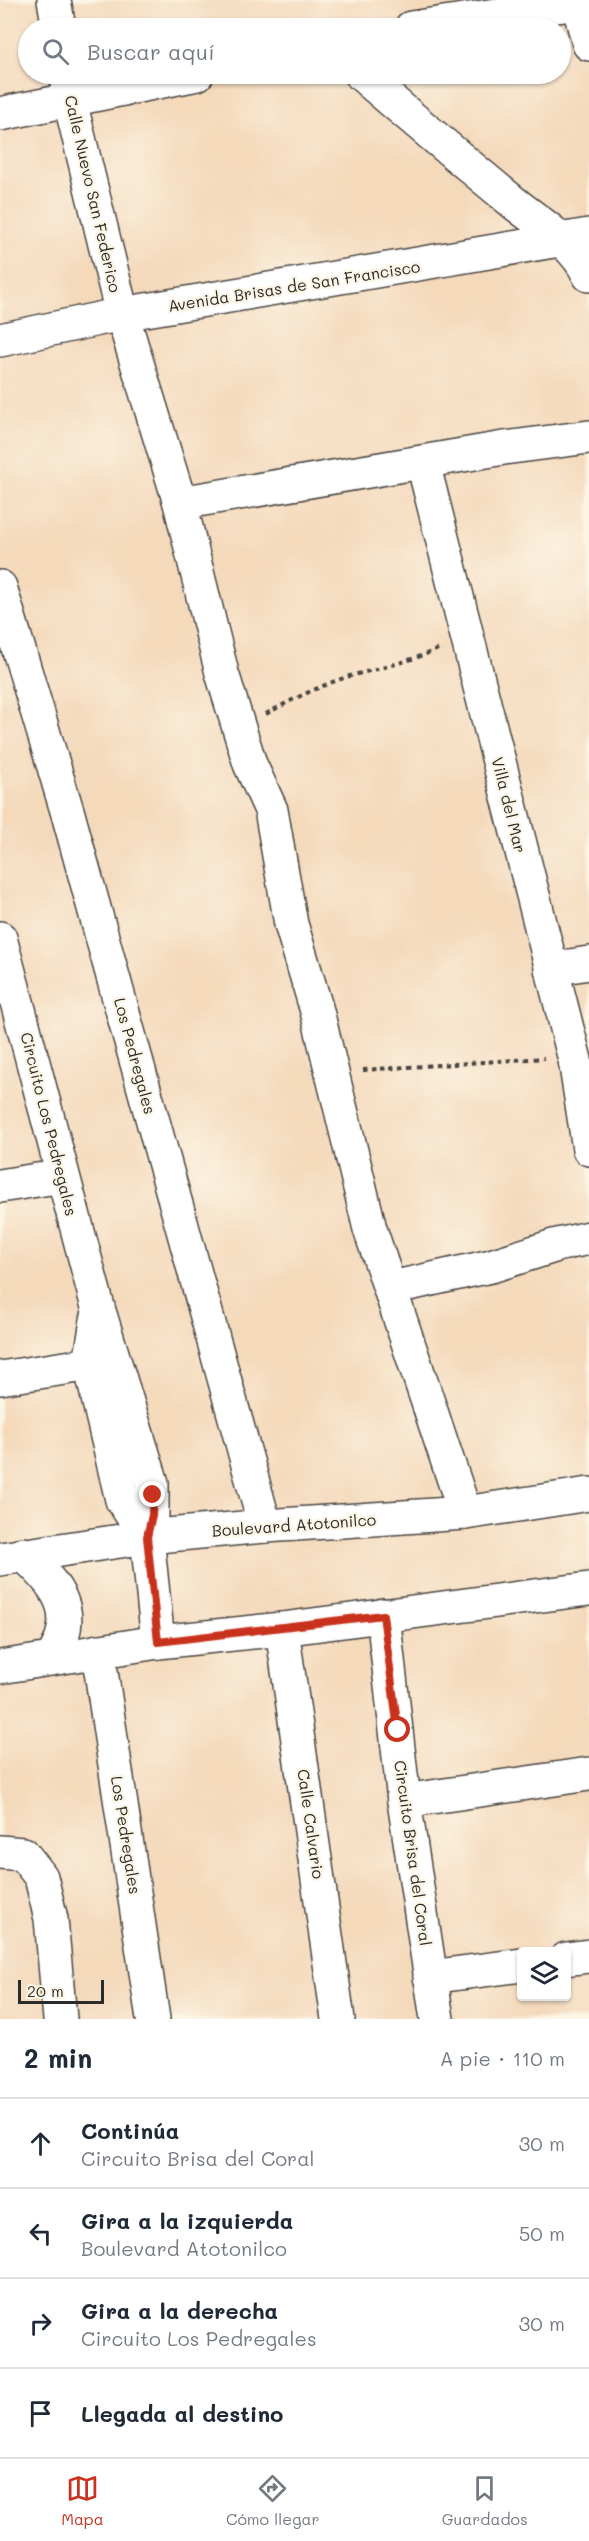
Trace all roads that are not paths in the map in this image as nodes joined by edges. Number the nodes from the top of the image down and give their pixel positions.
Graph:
1 (54, 0) edge
2 (577, 1) edge
3 (57, 18) edge
4 (472, 18) edge
5 (589, 44) edge
6 (98, 84) edge
7 (372, 84) edge
8 (68, 87) edge
9 (0, 114) edge
10 (576, 238) edge
11 (589, 275) edge
12 (122, 314) junction
13 (0, 340) edge
14 (589, 436) edge
15 (423, 463) junction
16 (180, 502) junction
17 (0, 587) edge
18 (0, 938) edge
19 (589, 963) edge
20 (551, 969) junction
21 (9, 1000) edge
22 (582, 1054) edge
23 (589, 1149) edge
24 (62, 1176) junction
25 (0, 1186) edge
26 (589, 1238) edge
27 (391, 1288) junction
28 (101, 1363) junction
29 (0, 1378) edge
30 (589, 1494) edge
31 (465, 1513) junction
32 (265, 1526) junction
33 (147, 1537) junction
34 (11, 1556) edge
35 (589, 1589) edge
36 (383, 1615) junction
37 (282, 1629) junction
38 (158, 1642) junction
39 (98, 1651) junction
40 (51, 1658) junction
41 (0, 1667) edge
42 (589, 1774) edge
43 (404, 1801) junction
44 (0, 1852) edge
45 (589, 1956) edge
46 (571, 1958) edge
47 (517, 1966) edge
48 (430, 1977) junction
49 (60, 2019) edge
50 (153, 2019) edge
51 (338, 2019) edge
52 (437, 2019) edge

1 - 3 street
2 - 4 street
2 - 5 street
6 - 8 street
7 - 10 street
8 - 9 street
8 - 12 street, Calle Nuevo San Federico
10 - 11 street
10 - 12 street, Avenida Brisas de San Francisco
12 - 13 street, Avenida Brisas de San Francisco
12 - 16 street, Calle Nuevo San Federico
14 - 15 street
15 - 16 street
15 - 20 street, Villa del Mar
16 - 27 street, Calle Nuevo San Federico
17 - 32 street, Los Pedregales
18 - 21 street, Circuito Los Pedregales
19 - 20 street
20 - 22 street, Villa del Mar
21 - 24 street, Circuito Los Pedregales
22 - 23 street, Villa del Mar
24 - 25 street
24 - 28 street, Circuito Los Pedregales
26 - 27 street
27 - 31 street, Calle Nuevo San Federico
28 - 29 street
28 - 33 street, Circuito Los Pedregales
30 - 31 street, Boulevard Atotonilco
31 - 32 street, Boulevard Atotonilco
32 - 33 street, Boulevard Atotonilco
33 - 34 street, Boulevard Atotonilco
33 - 38 street, Circuito Los Pedregales
34 - 40 street
35 - 36 street
36 - 37 street
36 - 43 street, Circuito Brisa del Coral
37 - 38 street
37 - 51 street, Calle Calvario
38 - 39 street
39 - 40 street
39 - 50 street, Los Pedregales
40 - 41 street
42 - 43 street
43 - 48 street, Circuito Brisa del Coral
44 - 49 street
45 - 46 street
47 - 48 street
48 - 52 street, Circuito Brisa del Coral

